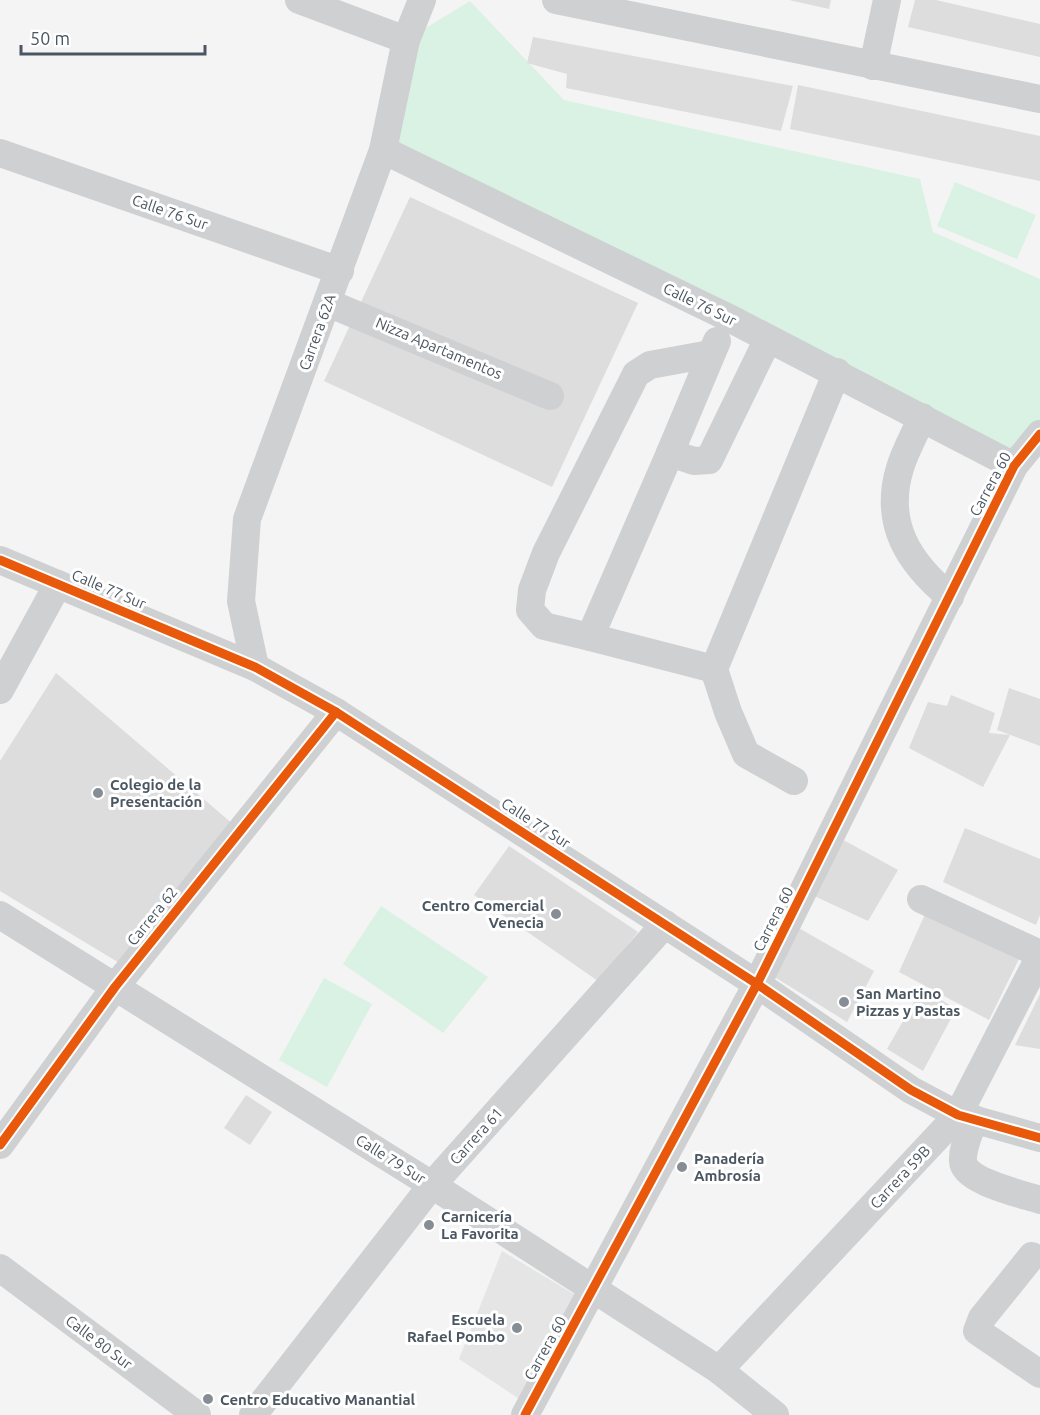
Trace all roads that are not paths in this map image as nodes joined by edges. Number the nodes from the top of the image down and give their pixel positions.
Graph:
1 (299, 0) edge
2 (423, 0) edge
3 (556, 0) edge
4 (886, 0) edge
5 (405, 40) junction
6 (873, 66) junction
7 (1040, 99) edge
8 (383, 150) junction
9 (0, 153) edge
10 (340, 271) junction
11 (328, 303) junction
12 (729, 318) junction
13 (768, 339) junction
14 (710, 354) junction
15 (837, 372) junction
16 (550, 396) dead end
17 (922, 417) junction
18 (1040, 434) edge
19 (670, 453) junction
20 (1014, 466) junction
21 (0, 560) edge
22 (58, 584) junction
23 (950, 597) junction
24 (591, 637) junction
25 (255, 667) junction
26 (714, 669) junction
27 (0, 690) edge
28 (336, 712) junction
29 (794, 782) dead end
30 (921, 899) dead end
31 (0, 915) edge
32 (665, 924) junction
33 (1040, 955) edge
34 (758, 984) junction
35 (115, 987) junction
36 (966, 1117) junction
37 (1040, 1138) edge
38 (0, 1145) edge
39 (432, 1185) junction
40 (1040, 1200) edge
41 (1032, 1256) dead end
42 (0, 1268) edge
43 (594, 1290) junction
44 (719, 1370) junction
45 (1040, 1374) edge
46 (197, 1415) edge
47 (253, 1415) edge
48 (525, 1415) edge
49 (775, 1415) edge

1 - 5 street
2 - 5 street, Carrera 62A
3 - 6 street
4 - 6 street
5 - 8 street, Carrera 62A
6 - 7 street
8 - 10 street, Carrera 62A
8 - 12 street, Calle 76 Sur
9 - 10 street, Calle 76 Sur
10 - 11 street, Carrera 62A
11 - 16 street, Nizza Apartamentos
11 - 25 street, Carrera 62A
12 - 13 street, Calle 76 Sur
12 - 14 street
13 - 15 street, Calle 76 Sur
13 - 19 street
14 - 19 street
14 - 24 street
15 - 17 street, Calle 76 Sur
15 - 26 street
17 - 20 street, Calle 76 Sur
17 - 23 street
18 - 20 street, Carrera 60
19 - 24 street
20 - 23 street, Carrera 60
21 - 22 street, Calle 77 Sur
22 - 25 street, Calle 77 Sur
22 - 27 street
23 - 34 street, Carrera 60
24 - 26 street
25 - 28 street, Calle 77 Sur
26 - 29 street
28 - 32 street, Calle 77 Sur
28 - 35 street, Carrera 62
30 - 33 street
31 - 35 street, Calle 79 Sur
32 - 34 street, Calle 77 Sur
32 - 39 street, Carrera 61
33 - 36 street, Carrera 59B
34 - 36 street, Calle 77 Sur
34 - 43 street, Carrera 60
35 - 38 street, Carrera 62
35 - 39 street, Calle 79 Sur
36 - 37 street, Calle 77 Sur
36 - 40 street
36 - 44 street, Carrera 59B
39 - 43 street, Calle 79 Sur
39 - 47 street, Carrera 61
41 - 45 street
42 - 46 street, Calle 80 Sur
43 - 44 street, Calle 79 Sur
43 - 48 street, Carrera 60
44 - 49 street, Calle 79 Sur

